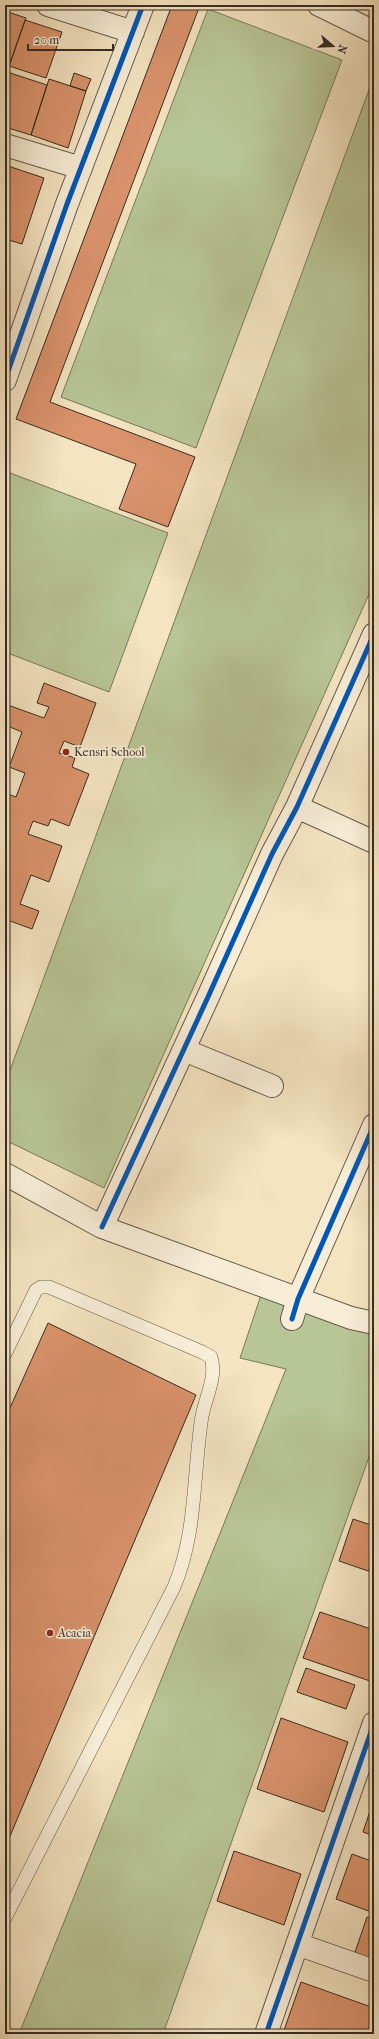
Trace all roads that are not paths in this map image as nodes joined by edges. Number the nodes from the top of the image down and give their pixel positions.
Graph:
1 (48, 5) edge
2 (143, 5) edge
3 (319, 5) edge
4 (133, 32) junction
5 (374, 32) edge
6 (5, 146) edge
7 (81, 168) junction
8 (11, 345) edge
9 (5, 380) edge
10 (374, 634) edge
11 (297, 807) junction
12 (374, 842) edge
13 (184, 1050) junction
14 (272, 1086) dead end
15 (374, 1125) edge
16 (5, 1174) edge
17 (102, 1227) junction
18 (295, 1309) junction
19 (374, 1323) edge
20 (5, 1354) edge
21 (374, 1723) edge
22 (367, 1764) edge
23 (5, 1918) edge
24 (297, 1944) junction
25 (374, 1971) edge
26 (266, 2034) edge

1 - 4 street
2 - 4 street
3 - 5 street
4 - 7 street
6 - 7 street
7 - 8 street
8 - 9 street
10 - 11 street
11 - 12 street
11 - 13 street
13 - 14 street
13 - 17 street
15 - 18 street
16 - 17 street
17 - 18 street
18 - 19 street
20 - 23 lane
21 - 22 street
22 - 24 street
24 - 25 street
24 - 26 street

